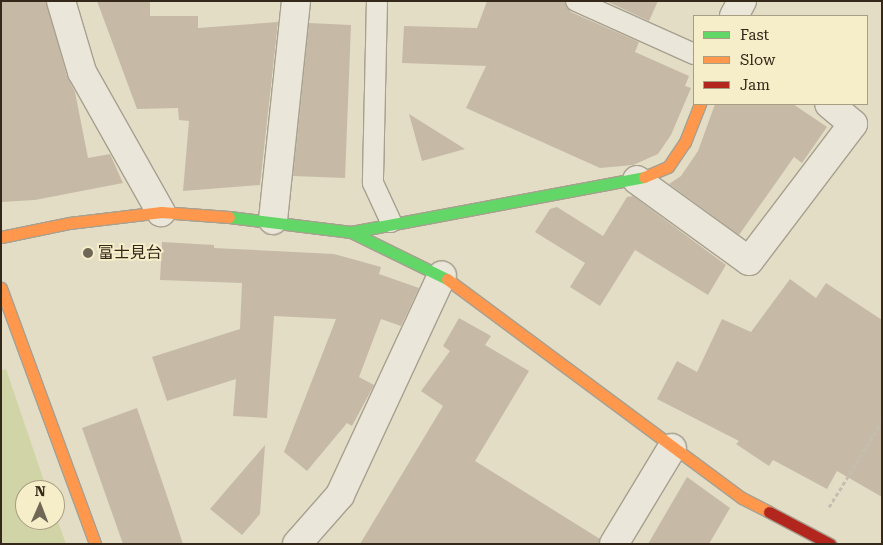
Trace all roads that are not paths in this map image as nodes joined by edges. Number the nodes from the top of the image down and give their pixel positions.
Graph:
1 (61, 1) edge
2 (296, 1) edge
3 (377, 1) edge
4 (576, 1) edge
5 (742, 1) edge
6 (735, 15) edge
7 (693, 54) edge
8 (700, 105) edge
9 (829, 105) edge
10 (637, 180) junction
11 (161, 212) junction
12 (273, 220) junction
13 (391, 222) junction
14 (351, 232) junction
15 (1, 237) edge
16 (442, 275) junction
17 (1, 288) edge
18 (672, 448) junction
19 (95, 544) edge
20 (297, 544) edge
21 (614, 544) edge
22 (830, 544) edge

1 - 11 street
2 - 12 street
3 - 13 lane
4 - 7 lane
5 - 6 street
8 - 10 street
9 - 10 street
10 - 13 street
11 - 12 street
11 - 15 street
12 - 14 street
13 - 14 street
14 - 16 street
16 - 18 street
16 - 20 street
17 - 19 street
18 - 21 street
18 - 22 street

